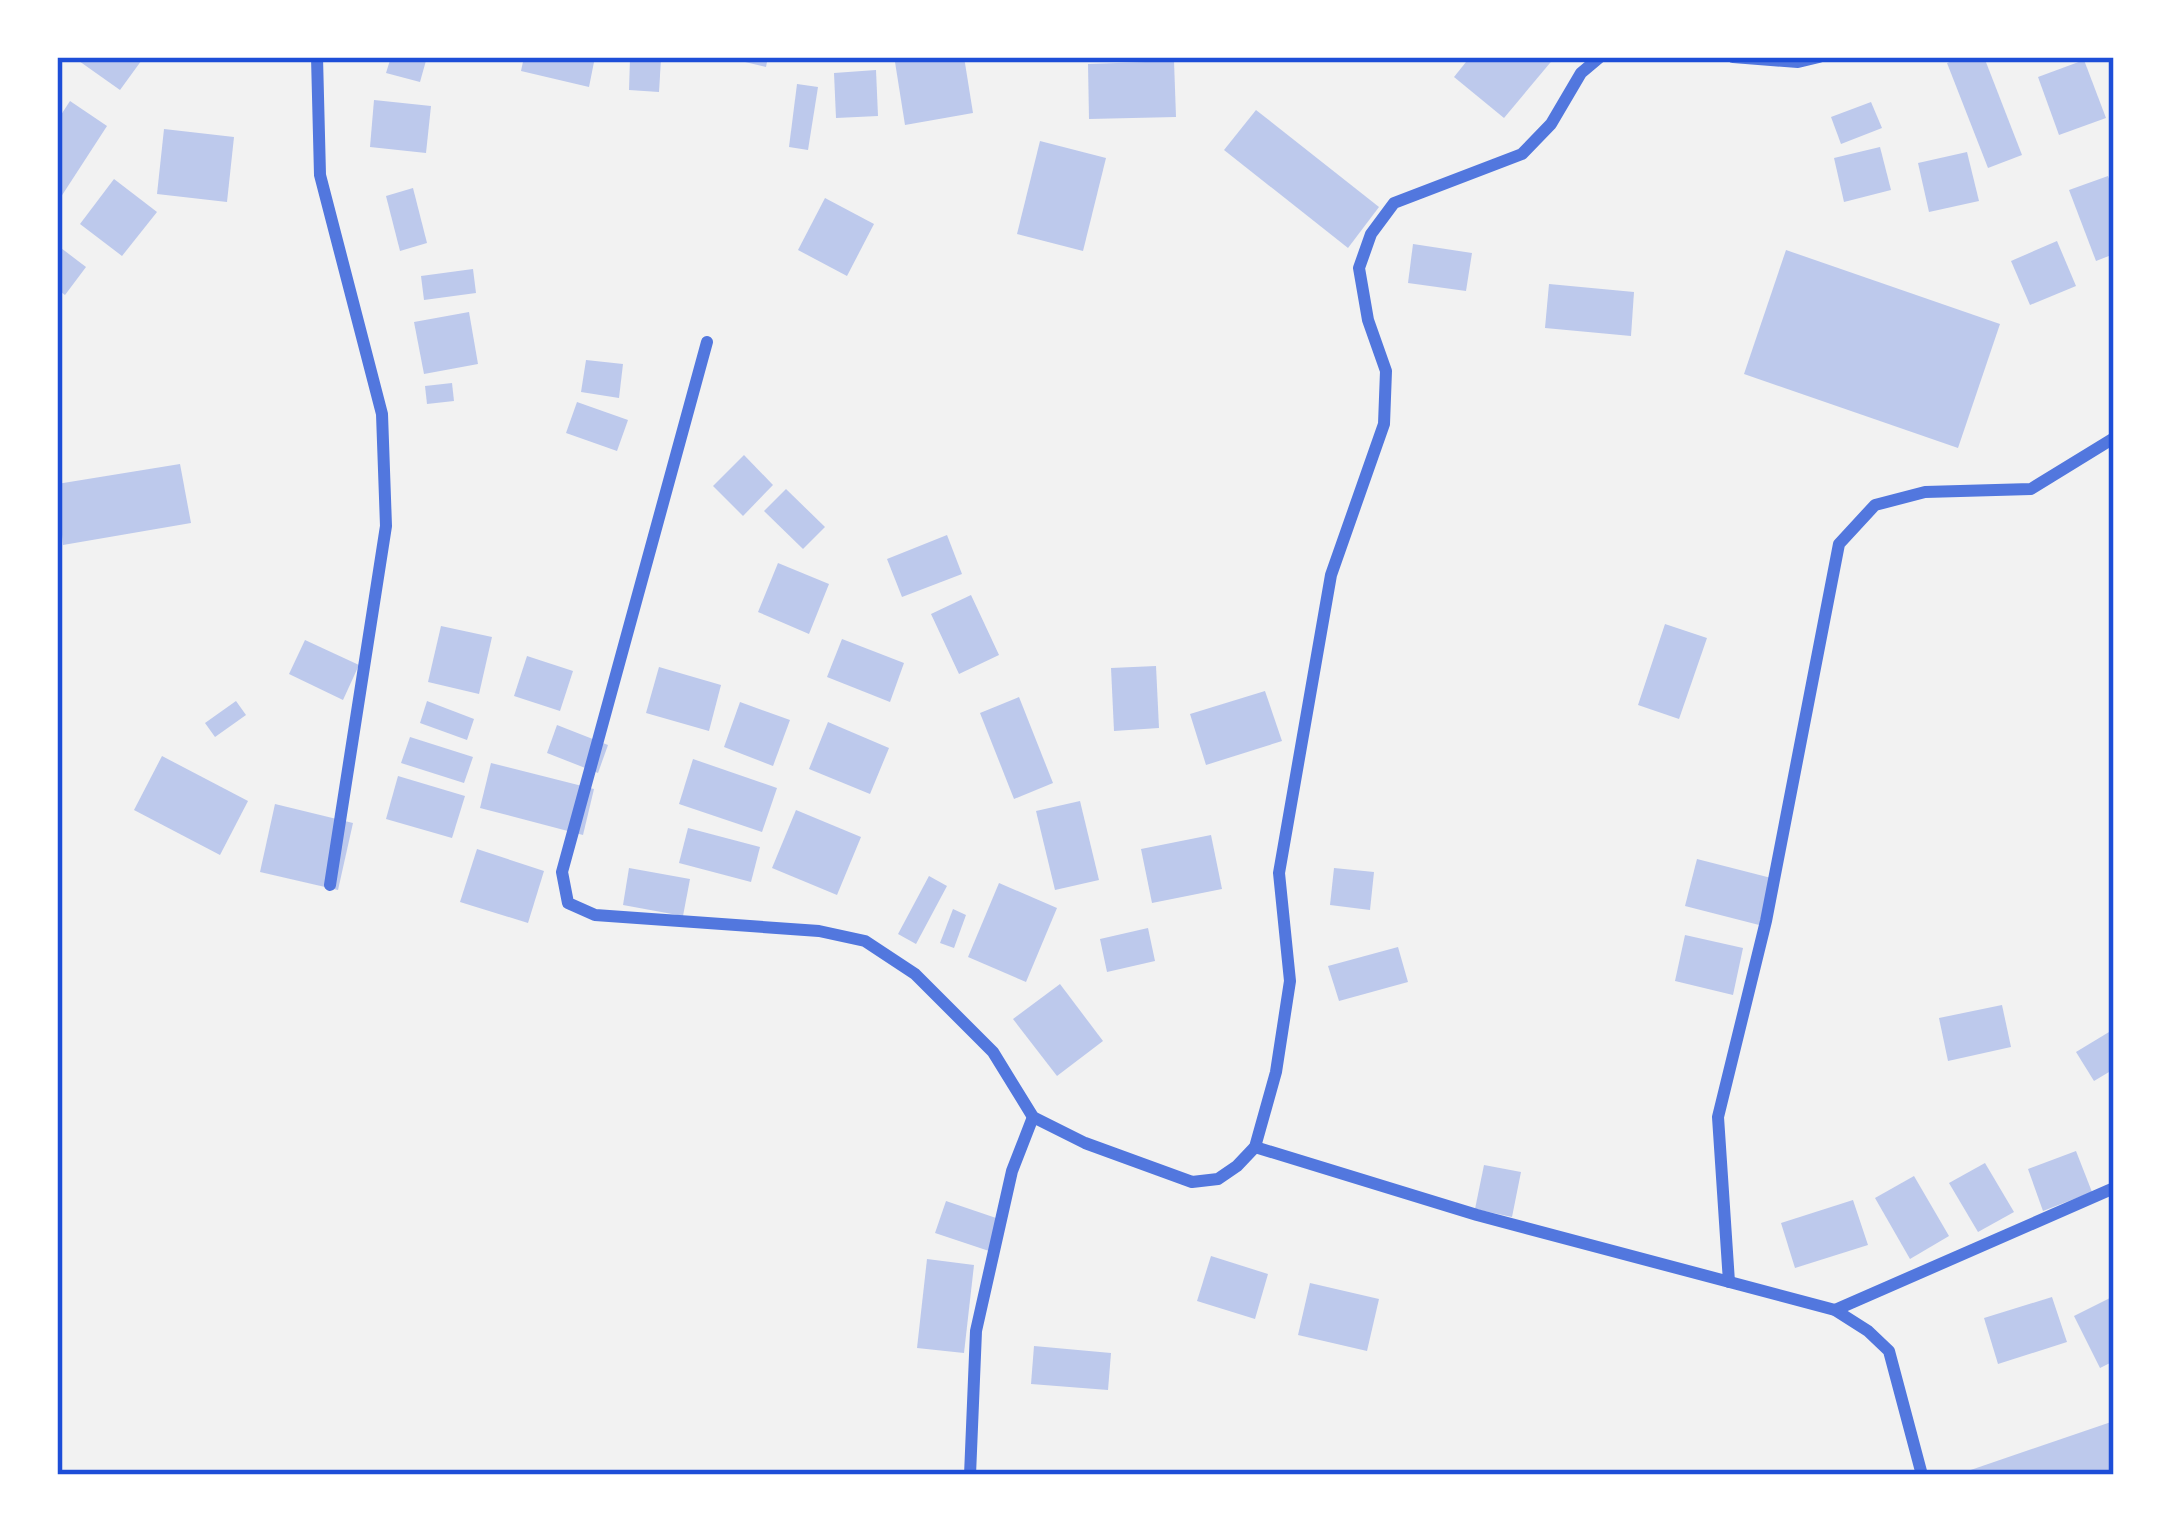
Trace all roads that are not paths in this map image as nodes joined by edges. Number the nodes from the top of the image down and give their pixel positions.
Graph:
1 (317, 57) edge
2 (1600, 57) edge
3 (1733, 57) edge
4 (1819, 57) edge
5 (707, 342) dead end
6 (2114, 439) edge
7 (330, 885) dead end
8 (1034, 1117) junction
9 (1255, 1147) junction
10 (2114, 1188) edge
11 (1729, 1282) junction
12 (1835, 1310) junction
13 (970, 1475) edge
14 (1922, 1475) edge

1 - 7 street
2 - 9 street
3 - 4 street
5 - 8 street
6 - 11 street
8 - 9 street
8 - 13 street
9 - 11 street
10 - 12 street
11 - 12 street
12 - 14 street

